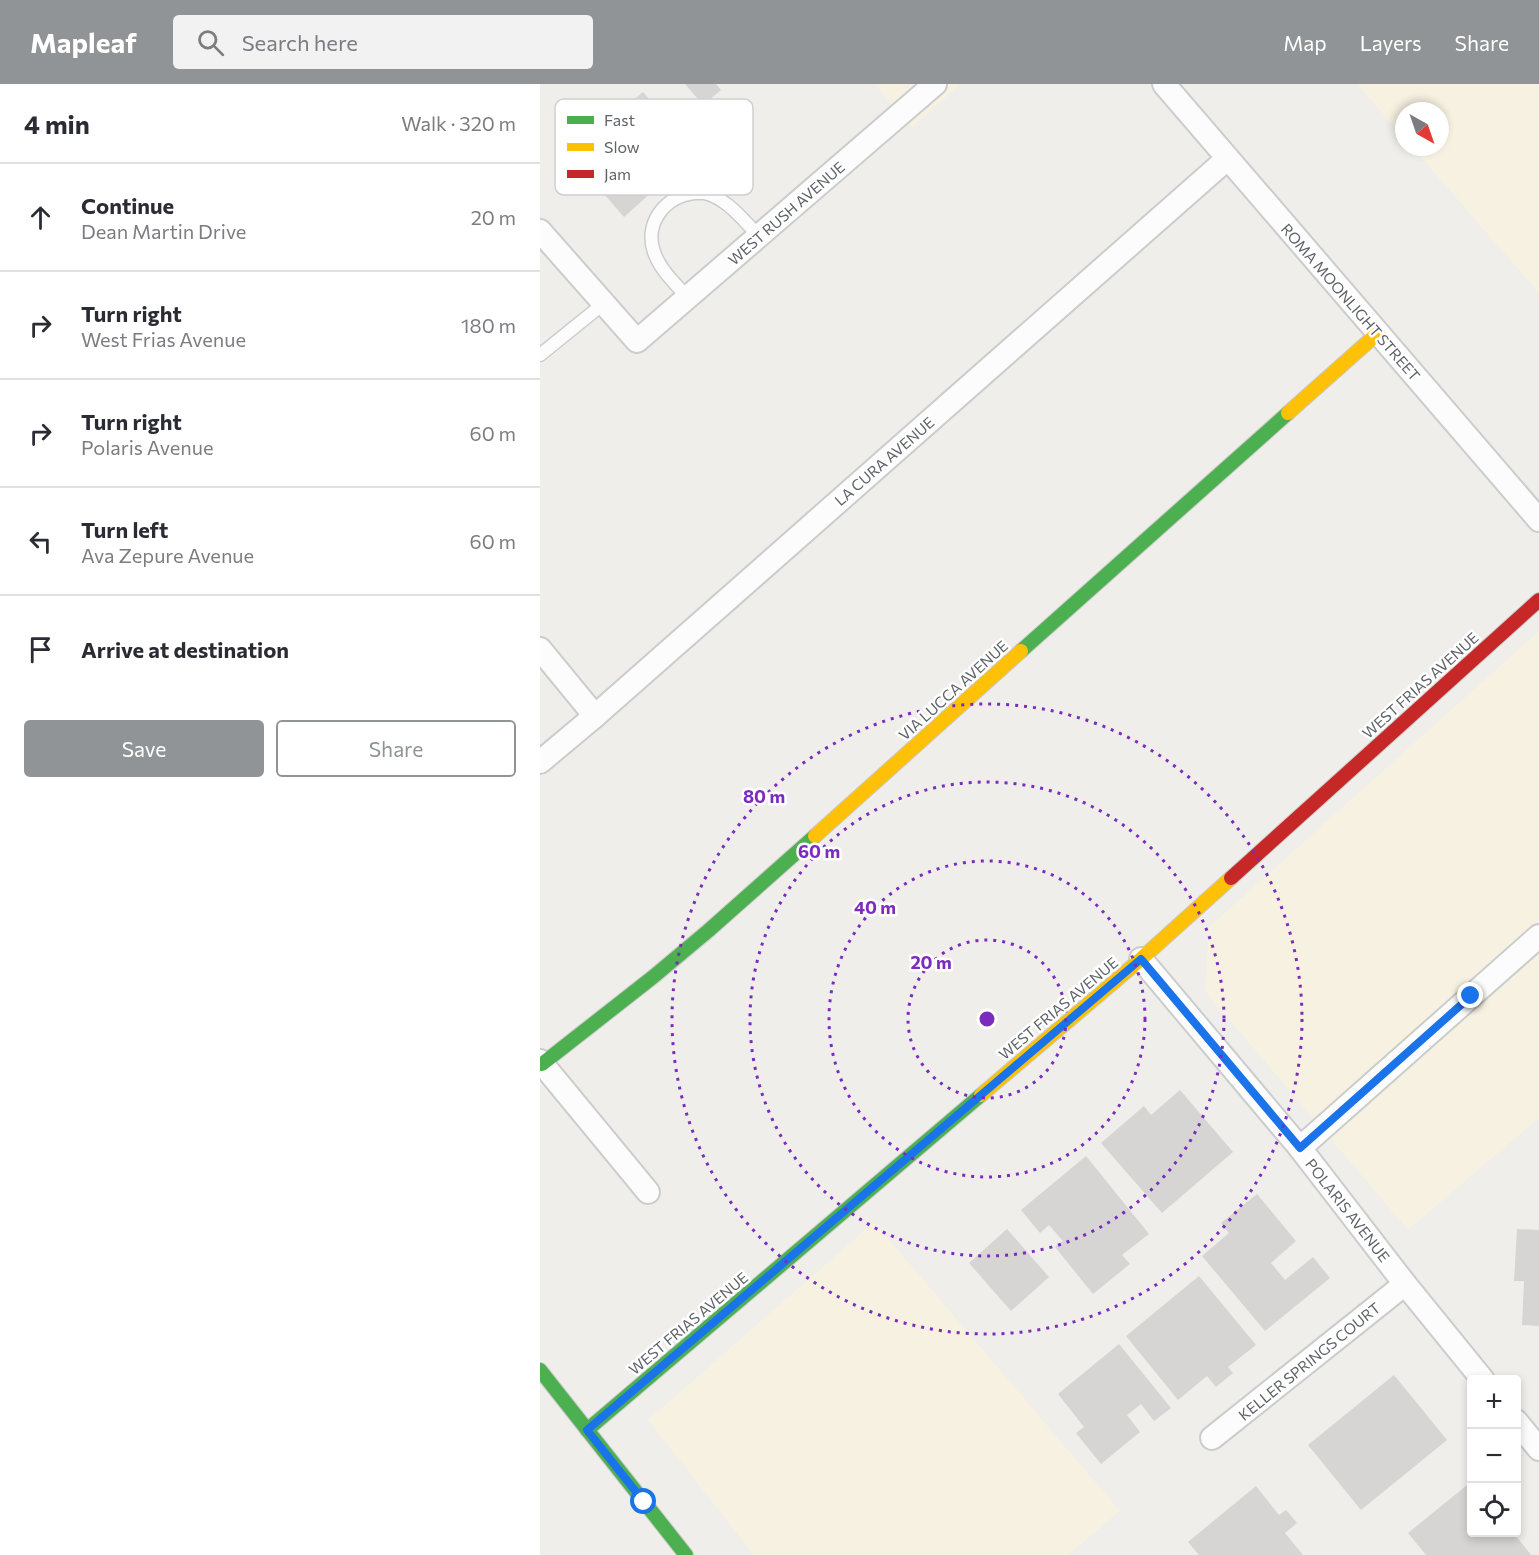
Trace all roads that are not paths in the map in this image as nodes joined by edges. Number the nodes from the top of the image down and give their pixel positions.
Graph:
1 (935, 84) edge
2 (1164, 84) edge
3 (1227, 159) junction
4 (683, 195) edge
5 (709, 195) edge
6 (540, 231) edge
7 (759, 236) junction
8 (687, 297) junction
9 (603, 304) junction
10 (1378, 333) junction
11 (540, 355) edge
12 (1539, 520) edge
13 (1539, 600) edge
14 (540, 649) edge
15 (595, 716) junction
16 (540, 762) edge
17 (1539, 936) edge
18 (1141, 959) junction
19 (541, 1062) edge
20 (1300, 1148) junction
21 (648, 1192) dead end
22 (1405, 1284) junction
23 (540, 1370) edge
24 (1479, 1375) edge
25 (1521, 1427) edge
26 (587, 1430) junction
27 (1212, 1438) dead end
28 (1539, 1449) edge
29 (686, 1555) edge

1 - 7 street, WEST RUSH AVENUE
2 - 3 street, ROMA MOONLIGHT STREET
3 - 10 street, ROMA MOONLIGHT STREET
3 - 15 street, LA CURA AVENUE
4 - 8 lane
5 - 7 lane
6 - 9 street
7 - 8 street, WEST RUSH AVENUE
8 - 9 street, WEST RUSH AVENUE
9 - 11 lane
10 - 12 street, ROMA MOONLIGHT STREET
10 - 19 street, VIA LUCCA AVENUE
13 - 18 street, WEST FRIAS AVENUE
14 - 15 street
15 - 16 street, LA CURA AVENUE
17 - 20 street
18 - 20 street, POLARIS AVENUE
18 - 26 street, WEST FRIAS AVENUE
19 - 21 street
20 - 22 street, POLARIS AVENUE
22 - 24 street, POLARIS AVENUE
22 - 27 street, KELLER SPRINGS COURT
23 - 26 street
25 - 28 street
26 - 29 street

